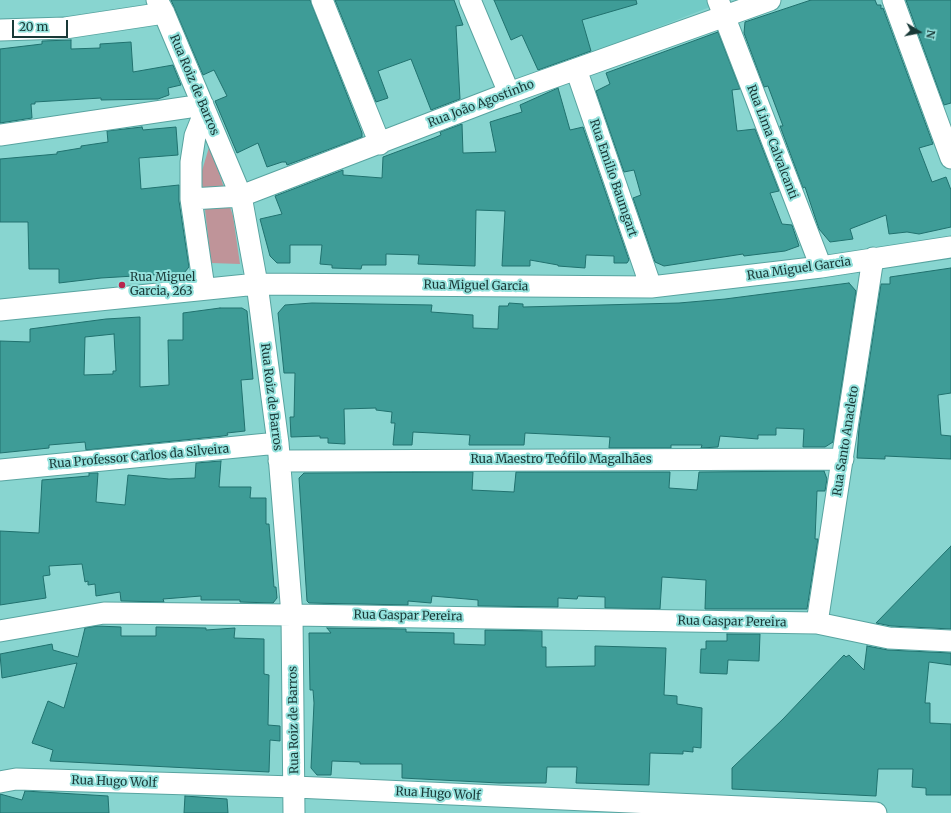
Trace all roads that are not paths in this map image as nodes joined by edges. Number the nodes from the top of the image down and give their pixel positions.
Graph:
1 (322, 0) edge
2 (470, 0) edge
3 (770, 0) edge
4 (893, 0) edge
5 (160, 6) edge
6 (721, 8) edge
7 (0, 30) edge
8 (576, 69) junction
9 (509, 93) junction
10 (204, 108) junction
11 (0, 135) edge
12 (380, 144) junction
13 (951, 158) edge
14 (241, 196) junction
15 (191, 198) junction
16 (951, 247) edge
17 (873, 258) junction
18 (821, 267) junction
19 (256, 284) junction
20 (651, 287) junction
21 (204, 288) junction
22 (0, 310) edge
23 (278, 452) junction
24 (843, 459) junction
25 (0, 470) edge
26 (292, 615) junction
27 (817, 623) junction
28 (0, 631) edge
29 (951, 641) edge
30 (0, 782) edge
31 (295, 787) junction
32 (848, 812) edge
33 (294, 813) edge
34 (876, 813) edge

1 - 12 street
2 - 9 street
3 - 6 street, Rua João Agostinho
4 - 13 street
5 - 7 street
5 - 10 street, Rua Roiz de Barros
6 - 8 street, Rua João Agostinho
6 - 18 street, Rua Lima Calvalcanti
8 - 9 street, Rua João Agostinho
8 - 20 street, Rua Emilio Baumgart
9 - 12 street, Rua João Agostinho
10 - 11 street
10 - 14 street, Rua Roiz de Barros
10 - 15 street
12 - 14 street, Rua João Agostinho
14 - 15 street, Rua João Agostinho
14 - 19 street, Rua Roiz de Barros
15 - 21 street
16 - 17 street, Rua Miguel Garcia
17 - 18 street, Rua Miguel Garcia
17 - 24 street, Rua Santo Anacleto
18 - 20 street, Rua Miguel Garcia
19 - 20 street, Rua Miguel Garcia
19 - 21 street, Rua Miguel Garcia
19 - 23 street, Rua Roiz de Barros
21 - 22 street, Rua Miguel Garcia
23 - 24 street, Rua Maestro Teófilo Magalhães
23 - 25 street, Rua Professor Carlos da Silveira
23 - 26 street, Rua Roiz de Barros
24 - 27 street, Rua Santo Anacleto
26 - 27 street, Rua Gaspar Pereira
26 - 28 street, Rua Gaspar Pereira
26 - 31 street, Rua Roiz de Barros
27 - 29 street, Rua Gaspar Pereira
30 - 31 street, Rua Hugo Wolf
31 - 32 street, Rua Hugo Wolf
31 - 33 street, Rua Roiz de Barros
32 - 34 street, Rua Hugo Wolf

